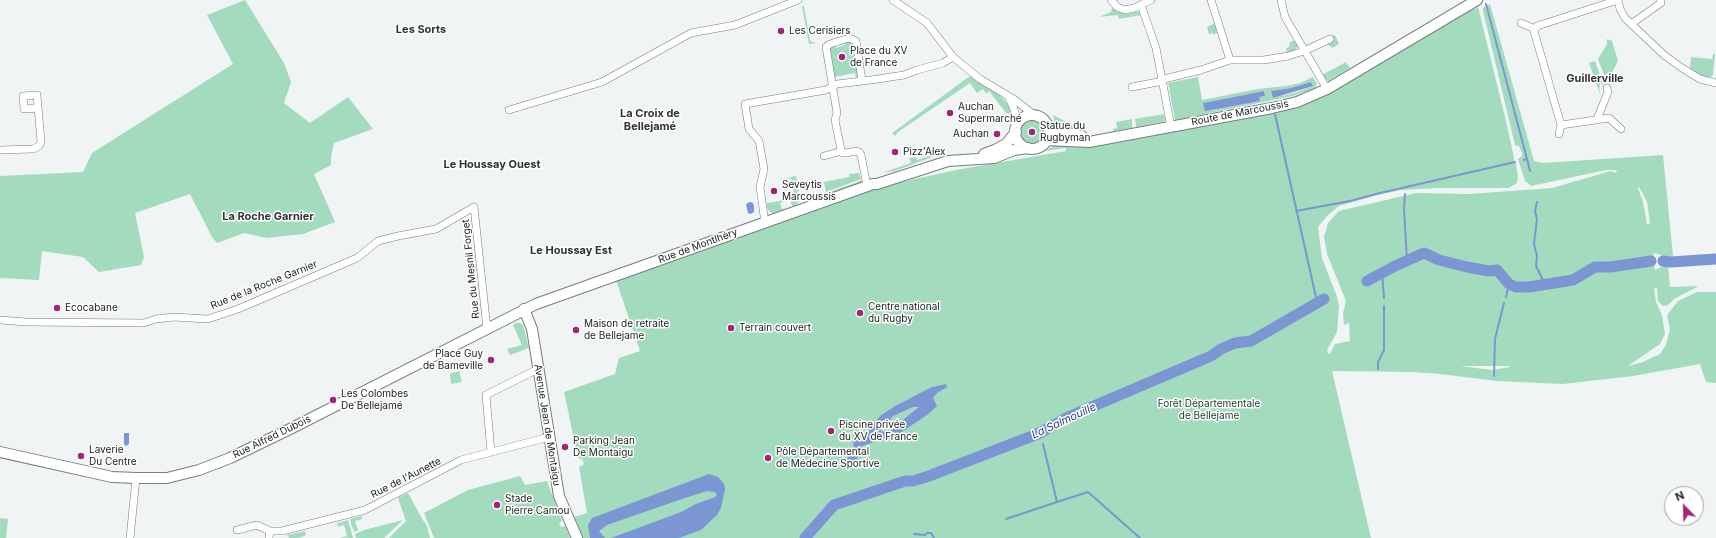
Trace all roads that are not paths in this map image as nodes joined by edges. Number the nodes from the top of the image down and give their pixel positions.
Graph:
1 (798, 0) edge
2 (893, 0) edge
3 (1111, 0) edge
4 (1151, 0) edge
5 (1211, 0) edge
6 (1281, 0) edge
7 (1618, 0) edge
8 (1660, 0) edge
9 (1473, 1) edge
10 (1141, 5) junction
11 (1521, 23) dead end
12 (1631, 24) junction
13 (1535, 29) junction
14 (1330, 40) dead end
15 (1304, 51) junction
16 (953, 57) junction
17 (1230, 60) junction
18 (1162, 80) junction
19 (862, 81) junction
20 (1716, 83) edge
21 (831, 86) junction
22 (1132, 87) dead end
23 (1607, 88) dead end
24 (1327, 89) junction
25 (1008, 95) junction
26 (38, 108) junction
27 (508, 110) dead end
28 (1034, 115) junction
29 (1596, 119) junction
30 (1561, 125) junction
31 (1017, 127) junction
32 (1049, 127) junction
33 (1171, 127) junction
34 (1621, 130) dead end
35 (1559, 134) dead end
36 (1098, 139) junction
37 (1047, 140) junction
38 (1028, 148) junction
39 (0, 150) edge
40 (842, 151) junction
41 (824, 156) dead end
42 (870, 185) junction
43 (474, 207) joint
44 (766, 223) junction
45 (524, 309) junction
46 (0, 320) edge
47 (487, 328) junction
48 (538, 370) junction
49 (549, 437) junction
50 (0, 452) edge
51 (491, 452) junction
52 (136, 478) junction
53 (237, 530) dead end
54 (269, 534) edge
55 (130, 538) edge
56 (576, 538) edge

1 - 27 street
2 - 16 street
3 - 10 street
4 - 10 street
5 - 17 street
6 - 15 street
7 - 12 street
7 - 13 street
8 - 12 street
9 - 24 main road, Route de Marcoussis
10 - 18 street
11 - 13 street
12 - 20 street
13 - 30 street
14 - 15 street
15 - 17 street
15 - 24 street
16 - 19 street
16 - 25 street
17 - 18 street
18 - 22 street
18 - 33 street
19 - 21 street
19 - 21 street
21 - 40 street
21 - 44 street
23 - 29 street
24 - 33 main road, Route de Marcoussis
25 - 28 street
25 - 31 street
26 - 26 street
26 - 39 street
28 - 31 main road
28 - 32 main road
29 - 30 street
29 - 34 street
30 - 35 street
31 - 38 main road
31 - 42 main road, Rue de Montlhéry
32 - 36 main road
32 - 37 main road
33 - 36 main road, Route de Marcoussis
36 - 37 main road
37 - 38 main road
38 - 42 main road, Rue de Montlhéry
40 - 41 street
40 - 42 street
42 - 44 main road, Rue de Montlhéry
43 - 46 street, Rue de la Roche Garnier
43 - 47 street, Rue du Mesnil Forget
44 - 45 main road, Rue de Montlhéry
45 - 47 main road, Rue Alfred Dubois
45 - 48 main road, Avenue Jean de Montaigu
47 - 52 main road, Rue Alfred Dubois
48 - 49 main road, Avenue Jean de Montaigu
48 - 51 street
49 - 51 street, Rue de l'Aunette
49 - 56 main road, Avenue Jean de Montaigu
50 - 52 main road, Rue Alfred Dubois
51 - 54 street, Rue de l'Aunette
52 - 55 street
53 - 54 street, Rue de l'Aunette

